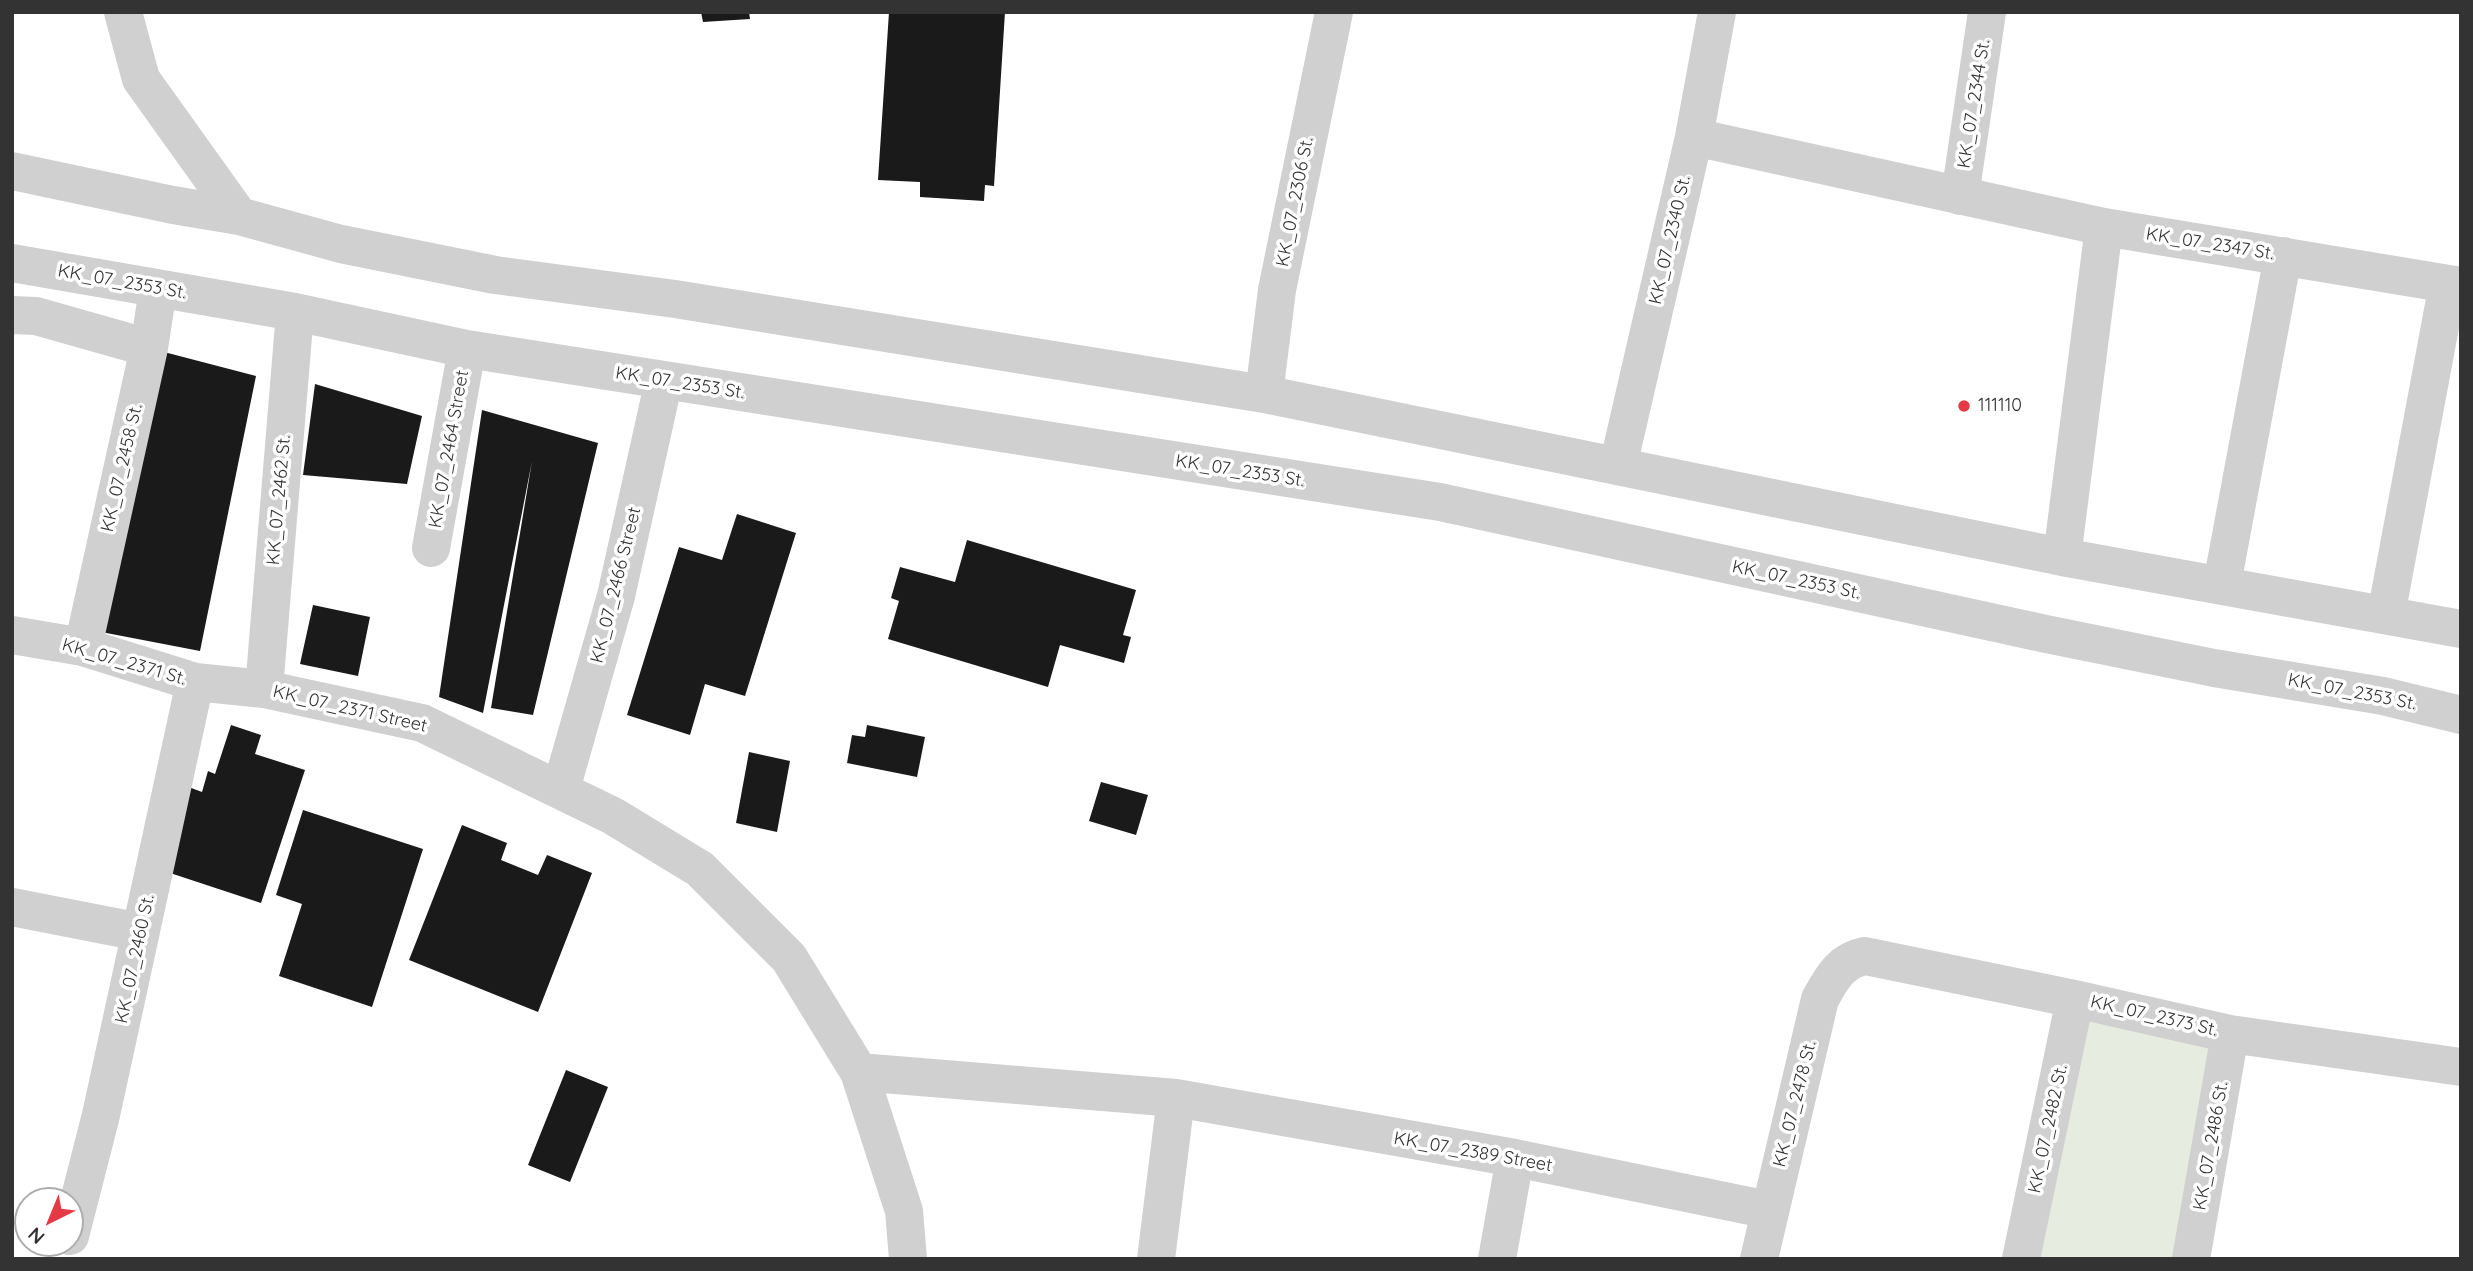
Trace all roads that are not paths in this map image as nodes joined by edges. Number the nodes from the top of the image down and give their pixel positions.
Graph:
1 (123, 12) edge
2 (1334, 12) edge
3 (1717, 12) edge
4 (1987, 12) edge
5 (1694, 136) junction
6 (12, 171) edge
7 (1960, 196) junction
8 (239, 216) junction
9 (2104, 227) junction
10 (2283, 256) junction
11 (12, 263) edge
12 (2454, 285) edge
13 (158, 289) junction
14 (295, 312) junction
15 (12, 315) edge
16 (149, 348) junction
17 (467, 349) junction
18 (664, 380) junction
19 (1264, 394) junction
20 (1618, 466) junction
21 (430, 548) dead end
22 (2062, 557) junction
23 (2222, 584) junction
24 (2386, 615) junction
25 (2461, 629) edge
26 (12, 635) edge
27 (83, 647) junction
28 (195, 682) junction
29 (264, 689) junction
30 (2461, 715) edge
31 (561, 789) junction
32 (12, 907) edge
33 (141, 932) junction
34 (1850, 959) joint
35 (2075, 999) junction
36 (2230, 1034) junction
37 (2461, 1066) edge
38 (859, 1072) junction
39 (1176, 1098) junction
40 (1515, 1158) junction
41 (83, 1187) edge
42 (1769, 1210) junction
43 (908, 1259) edge
44 (1156, 1259) edge
45 (1497, 1259) edge
46 (1759, 1259) edge
47 (2021, 1259) edge
48 (2191, 1259) edge

1 - 8 street
2 - 19 street, KK_07_2306 St.
3 - 5 street, KK_07_2340 St.
4 - 7 street, KK_07_2344 St.
5 - 7 street, KK_07_2347 St.
5 - 20 street, KK_07_2340 St.
6 - 8 street
7 - 9 street, KK_07_2347 St.
8 - 19 street
9 - 10 street, KK_07_2347 St.
9 - 22 street
10 - 12 street, KK_07_2347 St.
10 - 23 street
11 - 13 street, KK_07_2353 St.
12 - 24 street
13 - 14 street, KK_07_2353 St.
13 - 16 street, KK_07_2458 St.
14 - 17 street, KK_07_2353 St.
14 - 29 street, KK_07_2462 St.
15 - 16 street
16 - 27 street, KK_07_2458 St.
17 - 18 street, KK_07_2353 St.
17 - 21 street, KK_07_2464 Street
18 - 30 street, KK_07_2353 St.
18 - 31 street, KK_07_2466 Street
19 - 20 street
20 - 22 street
22 - 23 street
23 - 24 street
24 - 25 street
26 - 27 street, KK_07_2371 St.
27 - 28 street, KK_07_2371 St.
28 - 29 street, KK_07_2371 Street
28 - 33 street, KK_07_2460 St.
29 - 31 street, KK_07_2371 Street
31 - 38 street, KK_07_2371 Street
32 - 33 street
33 - 41 street, KK_07_2460 St.
34 - 35 street, KK_07_2373 St.
34 - 42 street, KK_07_2478 St.
35 - 36 street, KK_07_2373 St.
35 - 47 street, KK_07_2482 St.
36 - 37 street, KK_07_2373 St.
36 - 48 street, KK_07_2486 St.
38 - 39 street, KK_07_2389 Street
38 - 43 street, KK_07_2371 Street
39 - 40 street, KK_07_2389 Street
39 - 44 street
40 - 42 street, KK_07_2389 Street
40 - 45 street
42 - 46 street, KK_07_2478 St.

